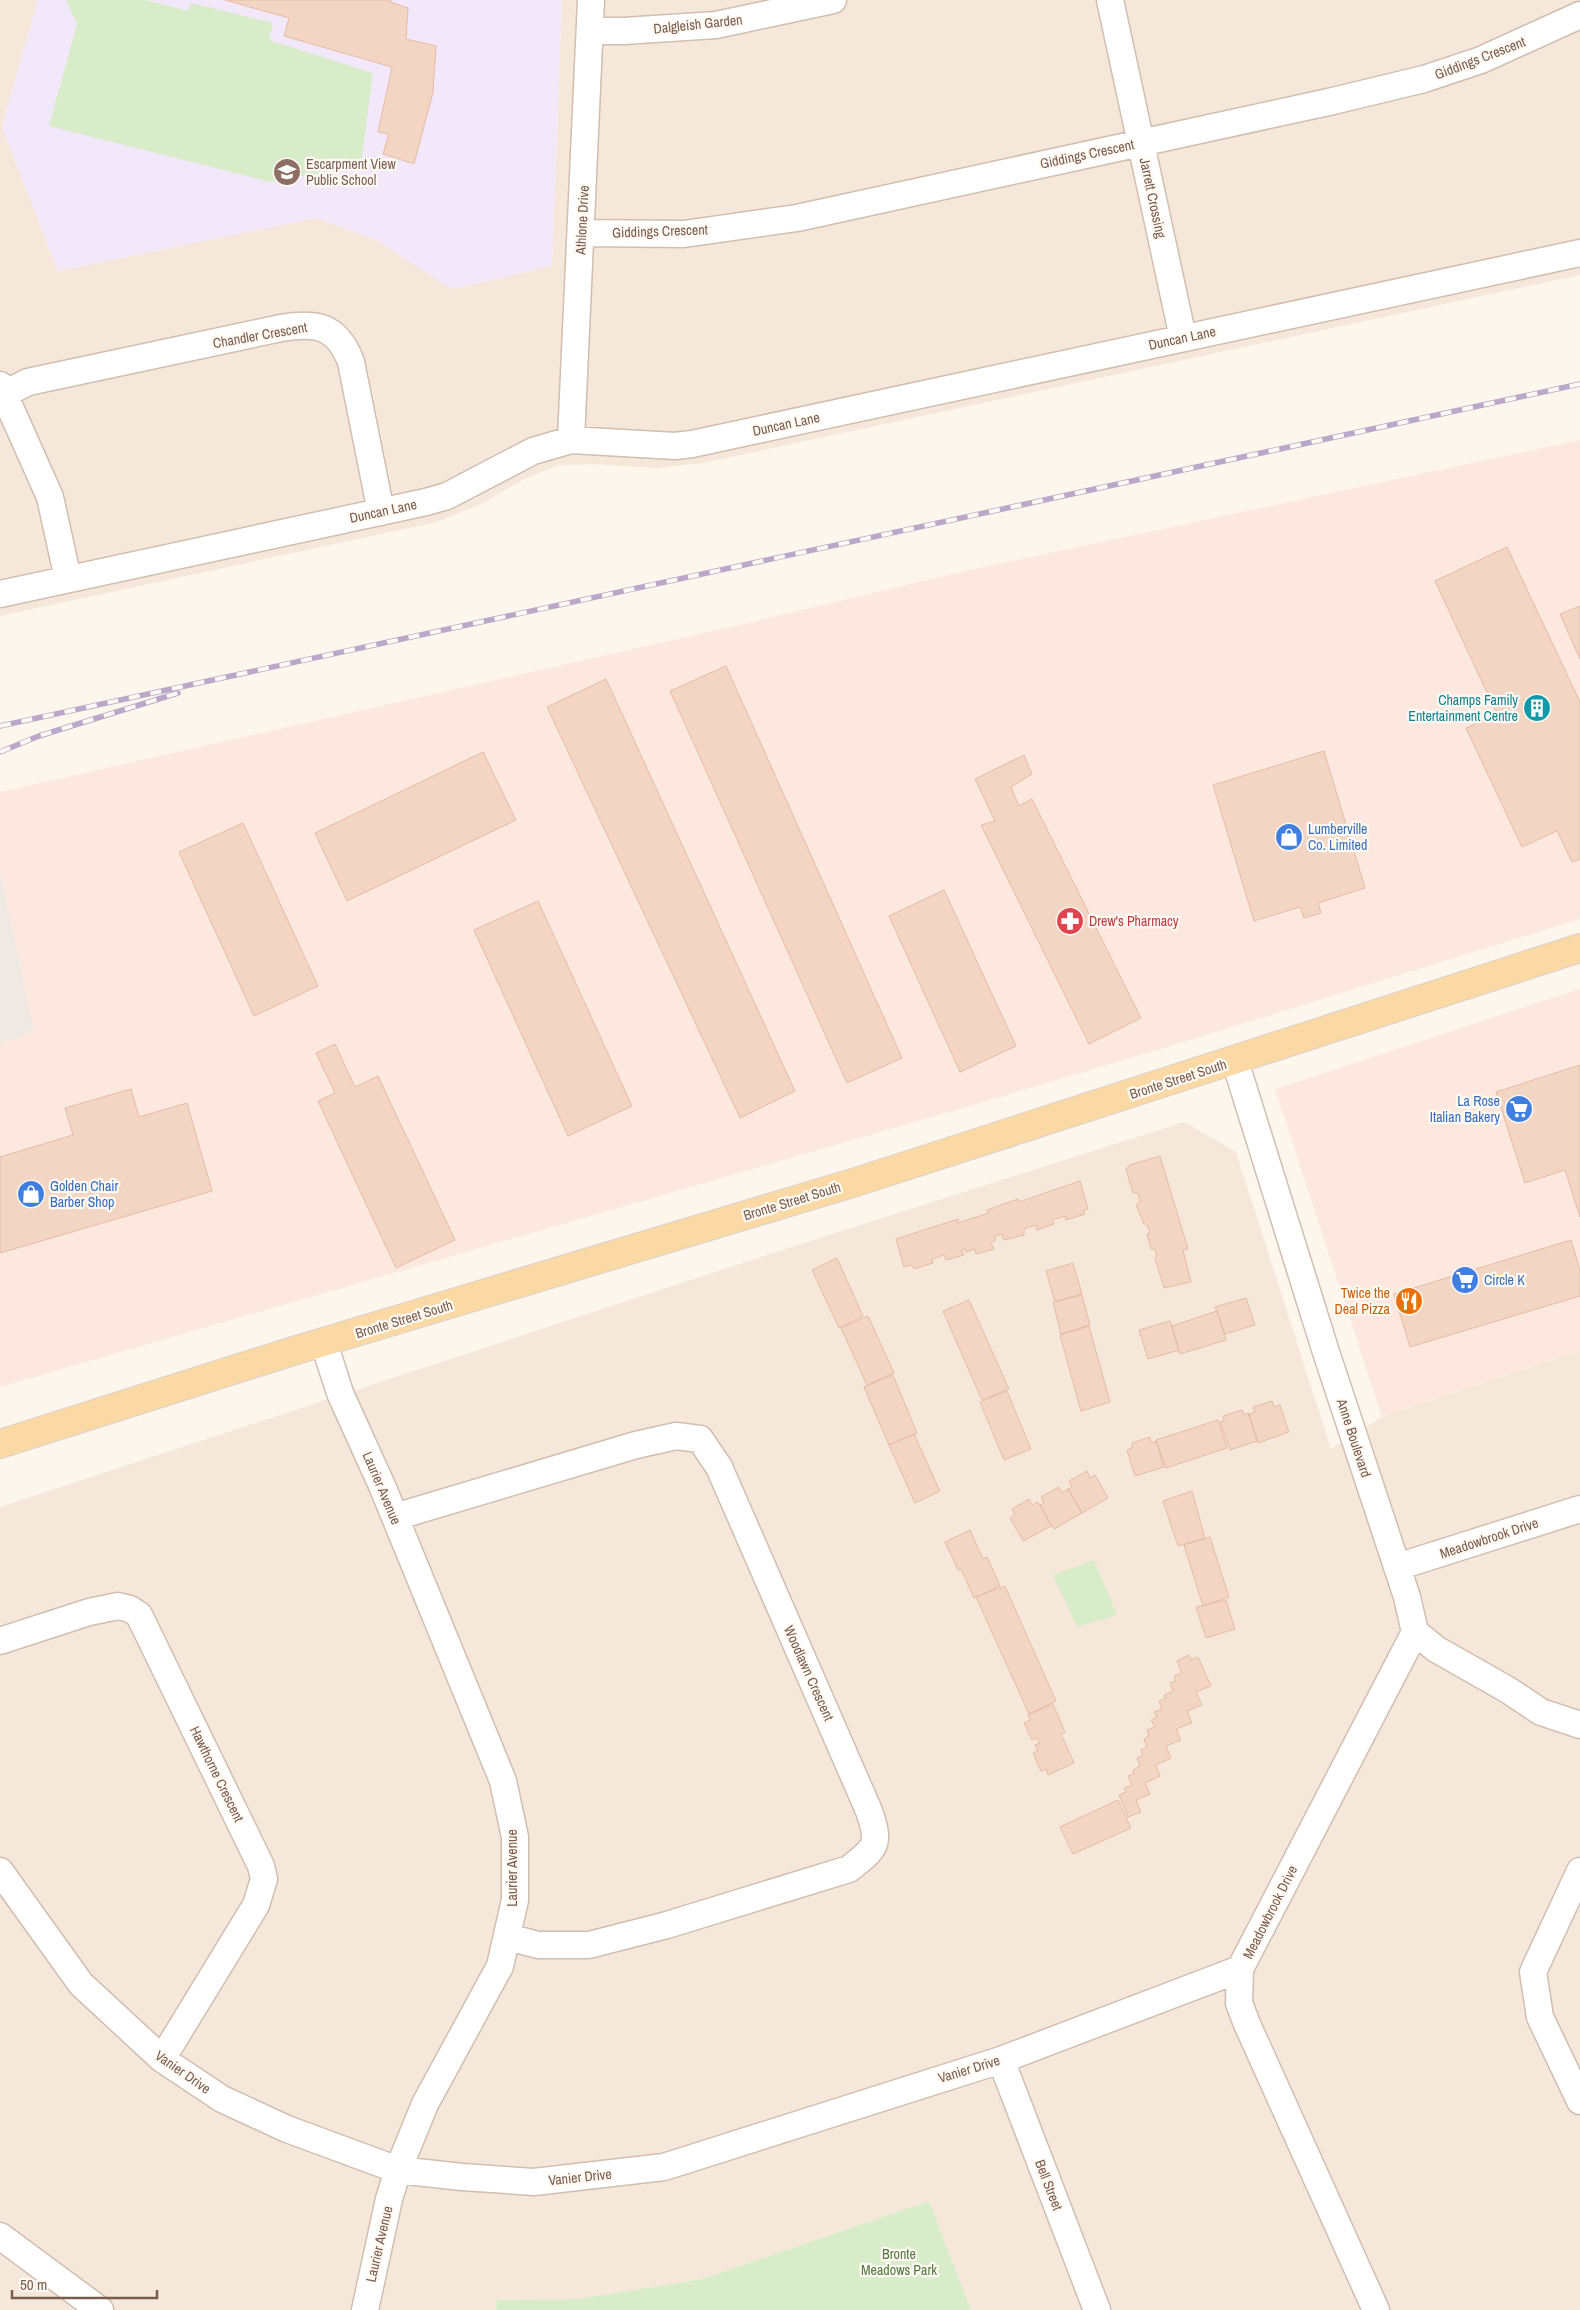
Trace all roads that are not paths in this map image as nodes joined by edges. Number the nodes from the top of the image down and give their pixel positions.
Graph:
1 (591, 0) edge
2 (833, 0) edge
3 (1110, 0) edge
4 (1580, 15) edge
5 (590, 31) junction
6 (1141, 142) junction
7 (581, 233) junction
8 (1580, 253) edge
9 (1183, 338) junction
10 (2, 389) edge
11 (570, 440) junction
12 (381, 512) junction
13 (68, 579) junction
14 (0, 594) edge
15 (1580, 948) edge
16 (1235, 1061) junction
17 (324, 1343) junction
18 (0, 1444) edge
19 (1580, 1510) edge
20 (395, 1517) junction
21 (1397, 1567) junction
22 (1415, 1632) junction
23 (0, 1641) edge
24 (1580, 1725) edge
25 (0, 1871) edge
26 (1580, 1871) edge
27 (508, 1937) junction
28 (1240, 1969) junction
29 (162, 2060) junction
30 (1001, 2060) junction
31 (1580, 2101) edge
32 (398, 2170) junction
33 (0, 2236) edge
34 (100, 2310) edge
35 (365, 2310) edge
36 (1097, 2310) edge
37 (1376, 2310) edge

1 - 5 street, Athlone Drive
2 - 5 street, Dalgleish Garden
3 - 6 street, Jarrett Crossing
4 - 6 street, Giddings Crescent
5 - 7 street, Athlone Drive
6 - 7 street, Giddings Crescent
6 - 9 street, Jarrett Crossing
7 - 11 street, Athlone Drive
8 - 9 street, Duncan Lane
9 - 11 street, Duncan Lane
10 - 12 street, Chandler Crescent
10 - 13 street
11 - 12 street, Duncan Lane
12 - 13 street, Duncan Lane
13 - 14 street, Duncan Lane
15 - 16 main road, Bronte Street South
16 - 17 main road, Bronte Street South
16 - 21 street, Anne Boulevard
17 - 18 main road, Bronte Street South
17 - 20 street, Laurier Avenue
19 - 21 street, Meadowbrook Drive
20 - 27 street, Laurier Avenue
20 - 27 street, Woodlawn Crescent
21 - 22 street, Anne Boulevard
22 - 24 street
22 - 28 street, Meadowbrook Drive
23 - 29 street, Hawthorne Crescent
25 - 29 street, Vanier Drive
26 - 31 street
27 - 32 street, Laurier Avenue
28 - 30 street, Vanier Drive
28 - 37 street, Meadowbrook Drive
29 - 32 street, Vanier Drive
30 - 32 street, Vanier Drive
30 - 36 street, Bell Street
32 - 35 street, Laurier Avenue
33 - 34 street

